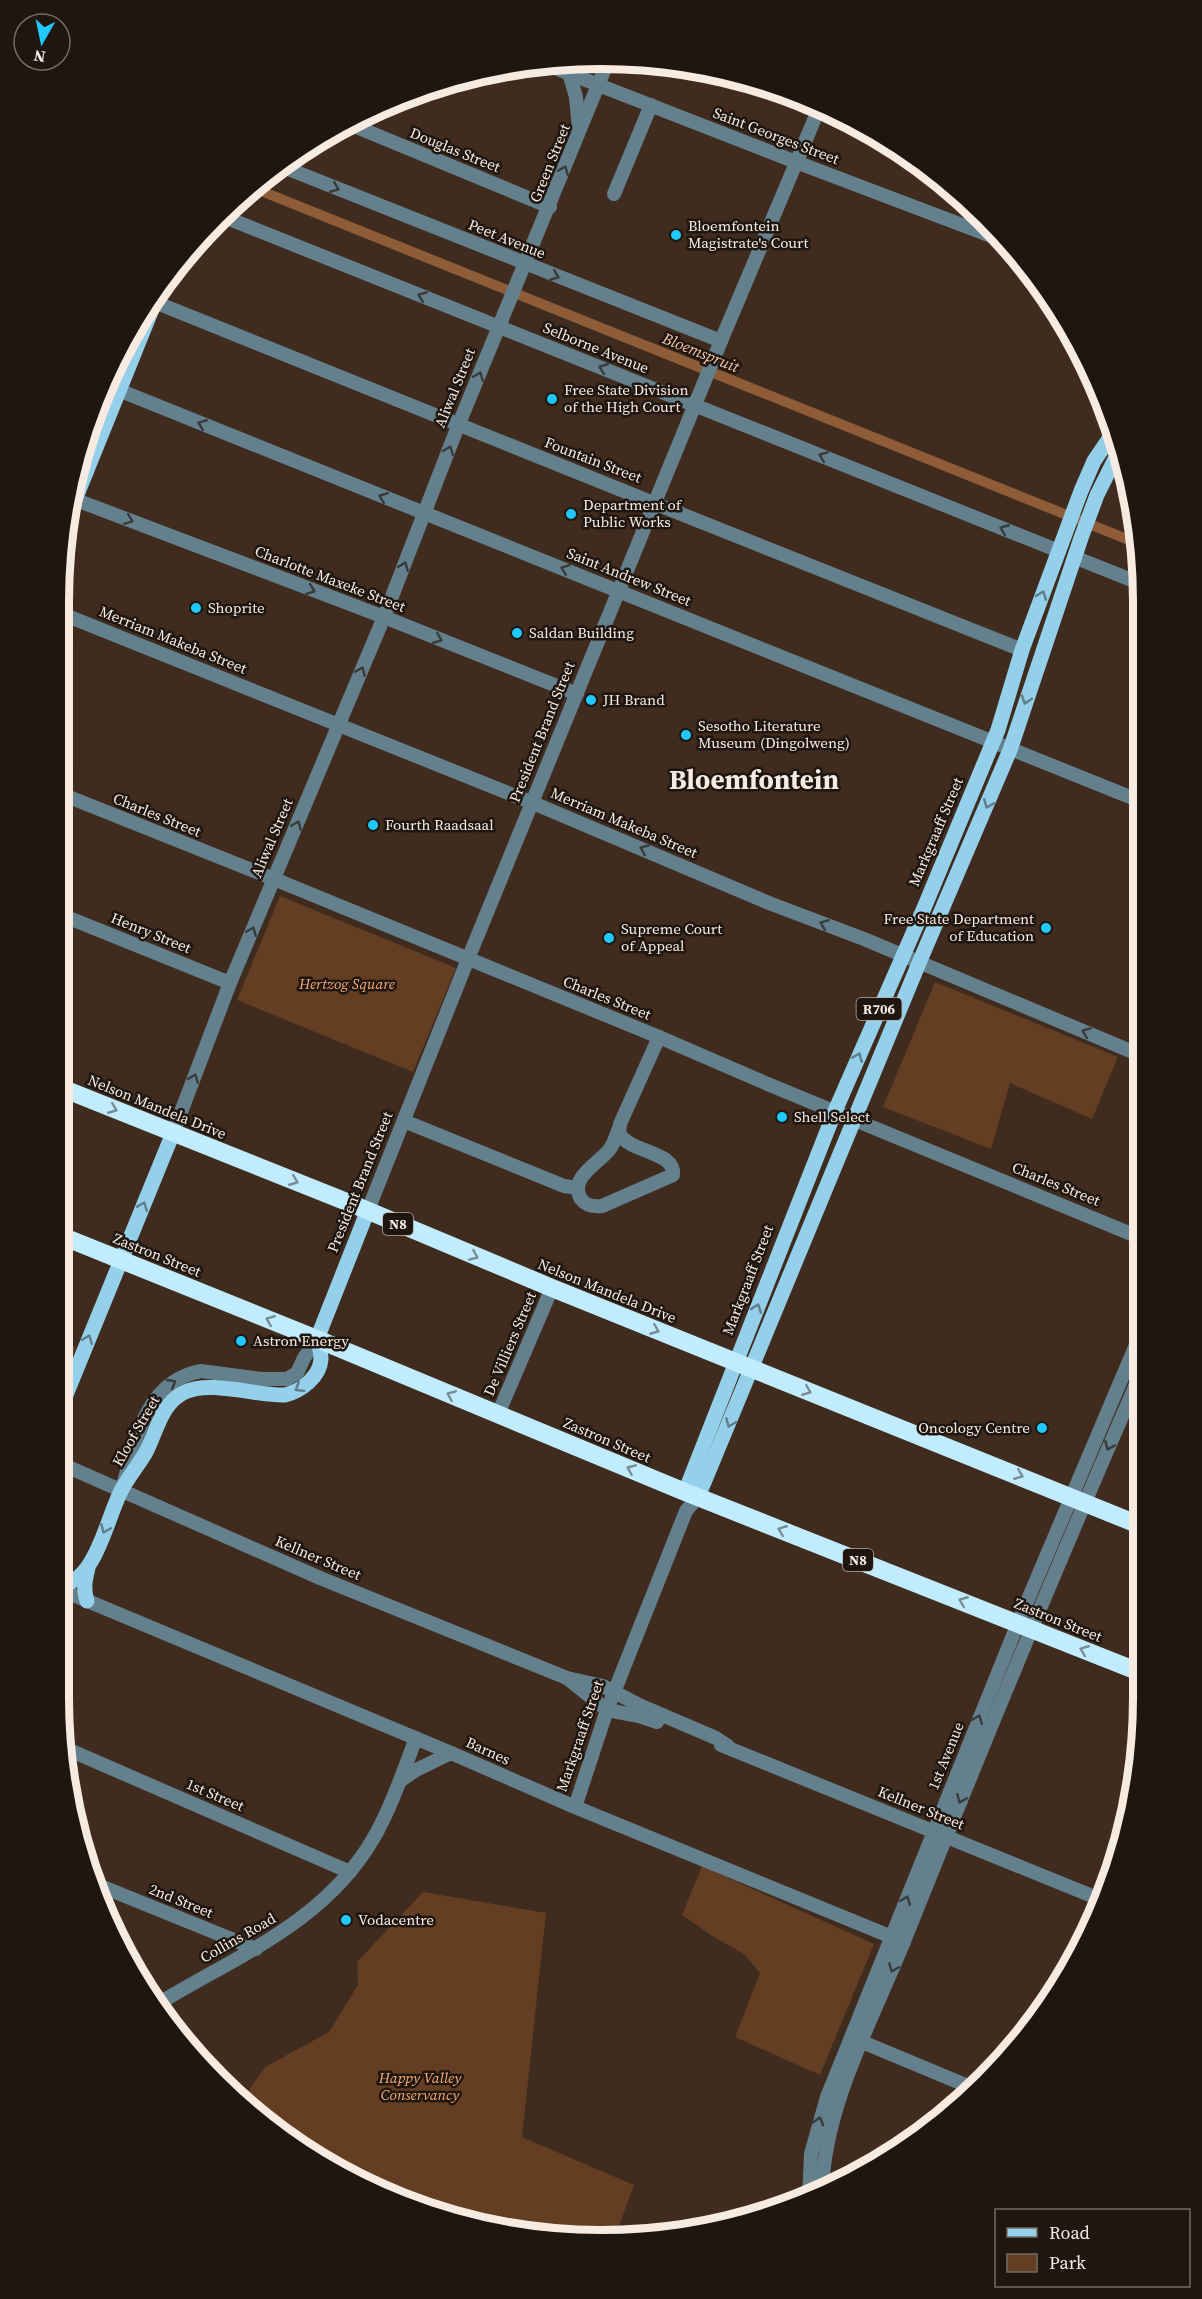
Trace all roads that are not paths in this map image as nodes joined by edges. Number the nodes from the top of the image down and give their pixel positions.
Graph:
1 (605, 69) edge
2 (562, 70) edge
3 (569, 73) junction
4 (598, 85) junction
5 (651, 105) junction
6 (816, 114) edge
7 (359, 128) edge
8 (579, 134) junction
9 (796, 162) junction
10 (290, 170) edge
11 (614, 194) dead end
12 (550, 207) junction
13 (231, 219) edge
14 (984, 232) edge
15 (526, 264) junction
16 (520, 278) joint
17 (160, 304) edge
18 (501, 321) junction
19 (721, 341) junction
20 (113, 387) edge
21 (111, 394) edge
22 (697, 400) junction
23 (458, 426) junction
24 (1108, 440) edge
25 (93, 442) edge
26 (1114, 461) edge
27 (78, 501) edge
28 (655, 502) junction
29 (424, 514) junction
30 (1059, 550) junction
31 (1074, 557) junction
32 (1132, 580) edge
33 (619, 590) junction
34 (69, 617) edge
35 (384, 617) junction
36 (1022, 650) junction
37 (1042, 650) junction
38 (577, 694) junction
39 (339, 725) junction
40 (992, 742) junction
41 (1010, 750) junction
42 (69, 798) edge
43 (1133, 798) edge
44 (533, 802) junction
45 (274, 879) junction
46 (69, 918) edge
47 (902, 956) junction
48 (468, 959) junction
49 (919, 963) junction
50 (230, 983) junction
51 (659, 1037) junction
52 (1133, 1052) edge
53 (69, 1091) edge
54 (835, 1111) junction
55 (855, 1119) junction
56 (404, 1121) junction
57 (619, 1128) junction
58 (173, 1133) junction
59 (578, 1188) junction
60 (368, 1210) junction
61 (1112, 1225) junction
62 (1133, 1227) edge
63 (1133, 1234) edge
64 (69, 1239) edge
65 (1133, 1242) edge
66 (121, 1260) junction
67 (552, 1288) junction
68 (318, 1339) junction
69 (1133, 1354) edge
70 (744, 1366) junction
71 (69, 1387) edge
72 (1133, 1389) edge
73 (498, 1414) junction
74 (133, 1450) junction
75 (69, 1467) edge
76 (91, 1477) junction
77 (121, 1490) junction
78 (692, 1494) junction
79 (1078, 1500) junction
80 (1133, 1522) edge
81 (88, 1568) junction
82 (69, 1583) edge
83 (69, 1592) edge
84 (87, 1601) junction
85 (1025, 1626) junction
86 (1133, 1669) edge
87 (567, 1678) junction
88 (614, 1691) junction
89 (606, 1710) junction
90 (416, 1738) junction
91 (728, 1746) junction
92 (72, 1751) edge
93 (451, 1753) junction
94 (400, 1781) junction
95 (574, 1807) junction
96 (940, 1833) junction
97 (350, 1872) junction
98 (104, 1887) edge
99 (1095, 1897) edge
100 (898, 1940) junction
101 (256, 1949) junction
102 (164, 2001) edge
103 (856, 2040) junction
104 (965, 2085) edge
105 (818, 2155) junction
106 (821, 2182) edge
107 (811, 2187) edge

1 - 4 street, Green Street
2 - 3 street, Saint Georges Street
3 - 4 street, Saint Georges Street
3 - 8 street
4 - 5 street, Saint Georges Street
4 - 8 street, Green Street
5 - 9 street, Saint Georges Street
5 - 11 street
6 - 9 street, President Brand Street
7 - 12 street, Douglas Street
12 -> 8 street, Green Street
9 - 14 street, Saint Georges Street
9 - 19 street, President Brand Street
10 -> 15 street, Peet Avenue
12 - 15 street, Green Street
18 -> 13 street, Selborne Avenue
15 - 16 street, Green Street
15 -> 19 street, Peet Avenue
16 - 18 street, Aliwal Street
17 - 23 street, Fountain Street
22 -> 18 street, Selborne Avenue
23 -> 18 street, Aliwal Street
19 - 22 street, President Brand Street
29 -> 20 street, Saint Andrew Street
21 - 25 main road
22 - 28 street, President Brand Street
30 -> 22 street, Selborne Avenue
23 - 28 street, Fountain Street
29 -> 23 street, Aliwal Street
24 - 30 main road, Markgraaff Street / R706
26 - 31 main road, Markgraaff Street / R706
27 -> 35 street, Charlotte Maxeke Street
28 - 33 street, President Brand Street
28 - 36 street, Fountain Street
33 -> 29 street, Saint Andrew Street
35 -> 29 street, Aliwal Street
36 -> 30 main road, Markgraaff Street / R706
31 - 32 street
31 - 37 main road, Markgraaff Street / R706
33 - 38 street, President Brand Street
33 - 40 street, Saint Andrew Street
34 - 39 street, Merriam Makeba Street
35 -> 38 street, Charlotte Maxeke Street
39 -> 35 street, Aliwal Street
36 - 37 main road
36 - 40 main road, Markgraaff Street / R706
37 -> 41 main road, Markgraaff Street / R706
38 - 44 street, President Brand Street
39 - 44 street, Merriam Makeba Street
45 -> 39 street, Aliwal Street
40 - 41 street, Saint Andrew Street
40 - 47 main road, Markgraaff Street / R706
41 - 43 street, Saint Andrew Street
41 -> 49 main road, Markgraaff Street / R706
42 - 45 street, Charles Street
47 -> 44 street, Merriam Makeba Street
44 - 48 street, President Brand Street
45 - 48 street, Charles Street
50 -> 45 street, Aliwal Street
46 - 50 street, Henry Street
47 - 49 street, Merriam Makeba Street
54 -> 47 main road, Markgraaff Street / R706
48 - 51 street, Charles Street
48 - 56 street, President Brand Street
52 -> 49 street, Merriam Makeba Street
49 - 55 main road, Markgraaff Street / R706
58 -> 50 street, Aliwal Street
51 - 54 street, Charles Street
51 - 57 street
53 -> 58 highway, Nelson Mandela Drive / N8
54 - 55 street, Charles Street
70 -> 54 main road, Markgraaff Street / R706
55 - 61 street, Charles Street
55 - 70 main road, Markgraaff Street / R706
56 - 59 street
56 - 60 street, President Brand Street
57 - 59 street
57 - 59 street
58 -> 60 highway, Nelson Mandela Drive / N8
66 -> 58 main road, Aliwal Street
60 -> 67 highway, Nelson Mandela Drive / N8
60 - 68 main road, President Brand Street
61 - 62 street
61 - 63 street, Charles Street
61 - 65 street
64 - 66 highway, Zastron Street / N8
68 -> 66 highway, Zastron Street / N8
71 -> 66 main road, Aliwal Street
67 -> 70 highway, Nelson Mandela Drive / N8
67 - 73 street, De Villiers Street
73 -> 68 highway, Zastron Street / N8
74 -> 68 street, Kloof Street
68 -> 77 main road, Kloof Street
69 - 79 street, 1st Avenue
70 - 78 main road, Markgraaff Street / R706
70 -> 79 highway, Nelson Mandela Drive / N8
72 -> 79 street, 1st Avenue
78 -> 73 highway, Zastron Street / N8
74 - 76 street
74 - 77 street, Kloof Street
75 - 76 street, Kellner Street
76 - 77 street, Kellner Street
77 -> 81 main road
77 - 87 street, Kellner Street
85 -> 78 highway, Zastron Street / N8
78 - 88 street, Markgraaff Street
79 - 80 highway, Nelson Mandela Drive / N8
79 - 85 street, 1st Avenue
81 - 82 main road
81 - 84 main road
83 - 84 street, Barnes
84 - 90 street, Barnes
86 -> 85 highway, Zastron Street / N8
85 - 96 street, 1st Avenue
87 - 88 street, Kellner Street
87 - 89 street, Kellner Street
88 - 89 street, Markgraaff Street
88 - 91 street, Kellner Street
89 - 91 street, Kellner Street
89 - 95 street, Markgraaff Street
90 - 93 street, Barnes
90 - 94 street, Collins Road
91 - 96 street, Kellner Street
92 - 97 street, 1st Street
93 - 94 street
93 - 95 street, Barnes
94 - 97 street, Collins Road
95 - 100 street, Barnes
96 - 99 street, Kellner Street
96 - 100 street, 1st Avenue
97 - 101 street, Collins Road
98 - 101 street, 2nd Street
100 - 103 street, 1st Avenue
101 - 102 street, Collins Road
103 - 104 street
103 - 105 street, 1st Avenue
105 - 106 street, 1st Avenue
105 - 107 street, 1st Avenue

